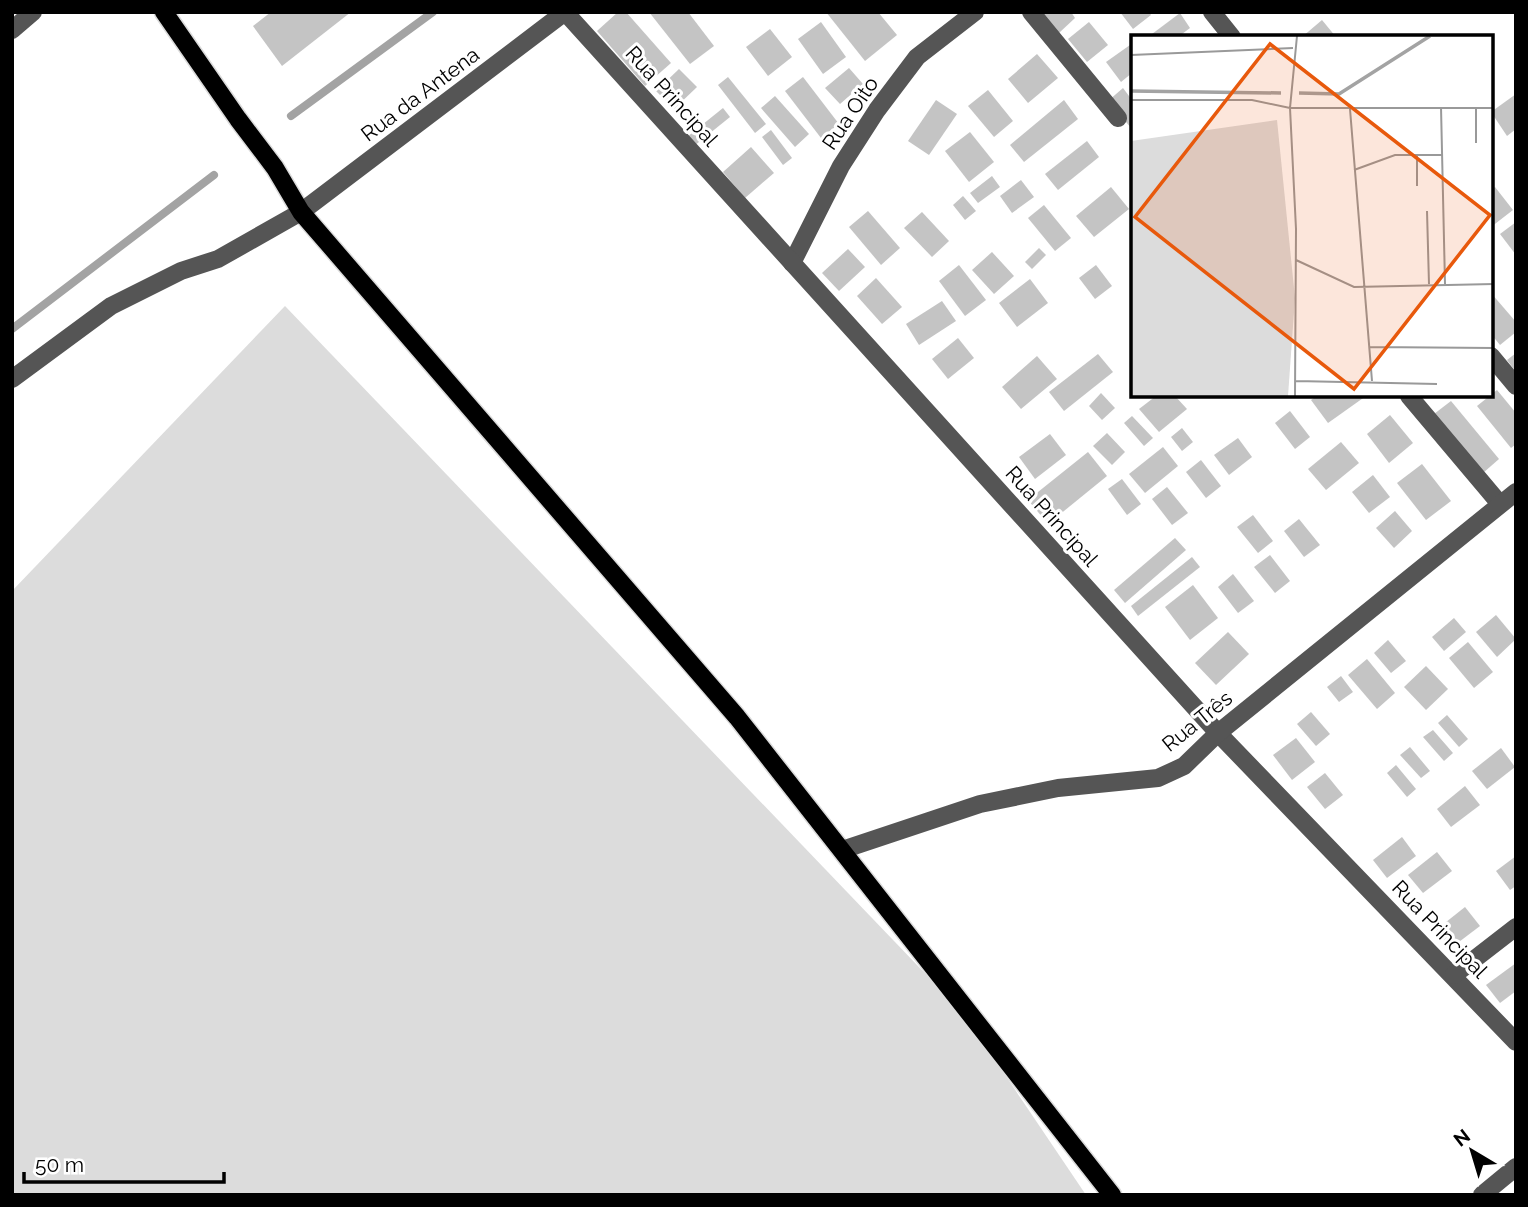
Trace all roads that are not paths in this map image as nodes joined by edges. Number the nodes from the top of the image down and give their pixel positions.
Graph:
1 (33, 12) edge
2 (164, 12) edge
3 (565, 12) edge
4 (975, 12) edge
5 (1031, 12) edge
6 (1212, 12) edge
7 (12, 30) edge
8 (1230, 35) edge
9 (1118, 118) dead end
10 (301, 212) junction
11 (792, 263) junction
12 (1493, 358) edge
13 (12, 379) edge
14 (1516, 386) edge
15 (1410, 397) edge
16 (1516, 492) edge
17 (1500, 504) junction
18 (1218, 733) junction
19 (842, 850) junction
20 (1516, 927) edge
21 (1454, 975) junction
22 (1516, 1042) edge
23 (1516, 1167) edge
24 (1112, 1195) edge
25 (1482, 1195) edge

1 - 7 street
2 - 10 main road
3 - 10 street, Rua da Antena
3 - 11 street, Rua Principal
4 - 11 street, Rua Oito
5 - 9 street
6 - 8 street
10 - 13 street, Rua da Antena
10 - 19 main road
11 - 18 street, Rua Principal
12 - 14 street
15 - 17 street
16 - 17 street, Rua Três
17 - 18 street, Rua Três
18 - 19 street, Rua Três
18 - 21 street, Rua Principal
19 - 24 main road
20 - 21 street
21 - 22 street, Rua Principal
23 - 25 street

